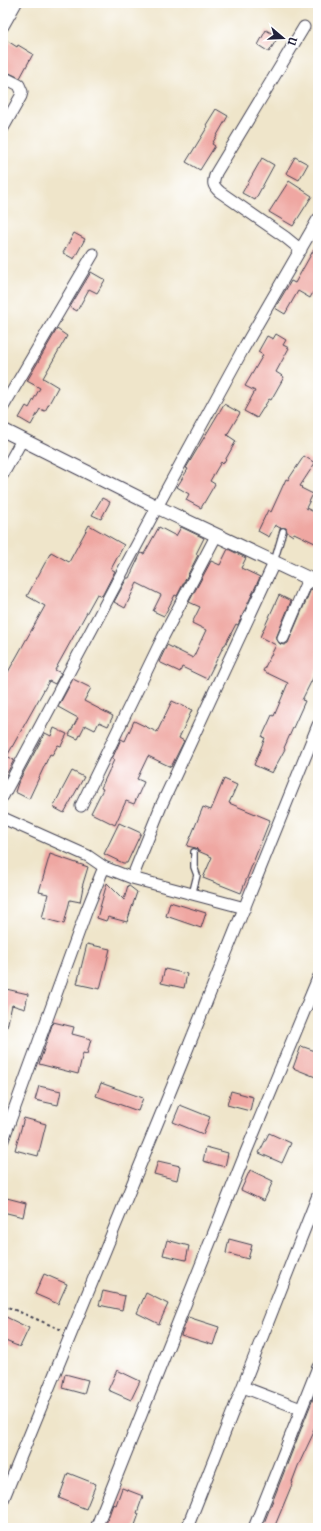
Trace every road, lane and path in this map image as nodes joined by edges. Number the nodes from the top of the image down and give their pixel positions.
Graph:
1 (16, 3) edge
2 (3, 26) edge
3 (304, 27) dead end
4 (3, 77) edge
5 (3, 128) edge
6 (318, 219) edge
7 (301, 250) junction
8 (93, 254) dead end
9 (3, 407) edge
10 (3, 430) edge
11 (22, 440) junction
12 (3, 474) edge
13 (157, 507) junction
14 (283, 531) dead end
15 (216, 536) junction
16 (274, 563) junction
17 (313, 581) edge
18 (283, 638) dead end
19 (318, 726) edge
20 (3, 796) edge
21 (81, 806) dead end
22 (3, 818) edge
23 (194, 852) dead end
24 (104, 867) junction
25 (132, 878) junction
26 (192, 895) junction
27 (245, 908) junction
28 (318, 978) edge
29 (3, 1140) edge
30 (318, 1195) edge
31 (3, 1305) edge
32 (72, 1334) junction
33 (318, 1367) edge
34 (243, 1387) junction
35 (301, 1409) junction
36 (3, 1500) edge
37 (96, 1528) edge
38 (187, 1528) edge
39 (254, 1528) edge

1 - 2 street
3 - 7 street
4 - 5 street
6 - 7 street
7 - 13 street
8 - 9 street
10 - 11 street
11 - 12 street
11 - 13 street
13 - 15 street
13 - 20 street
14 - 16 lane
15 - 16 street
15 - 21 street
16 - 17 street
16 - 25 street
17 - 18 street
19 - 27 street
22 - 24 street
23 - 26 lane
24 - 25 street
24 - 29 street
25 - 26 street
26 - 27 street
27 - 32 street
28 - 37 street
30 - 34 street
31 - 32 path
32 - 36 street
33 - 35 street
34 - 35 street
34 - 38 street
35 - 39 street

